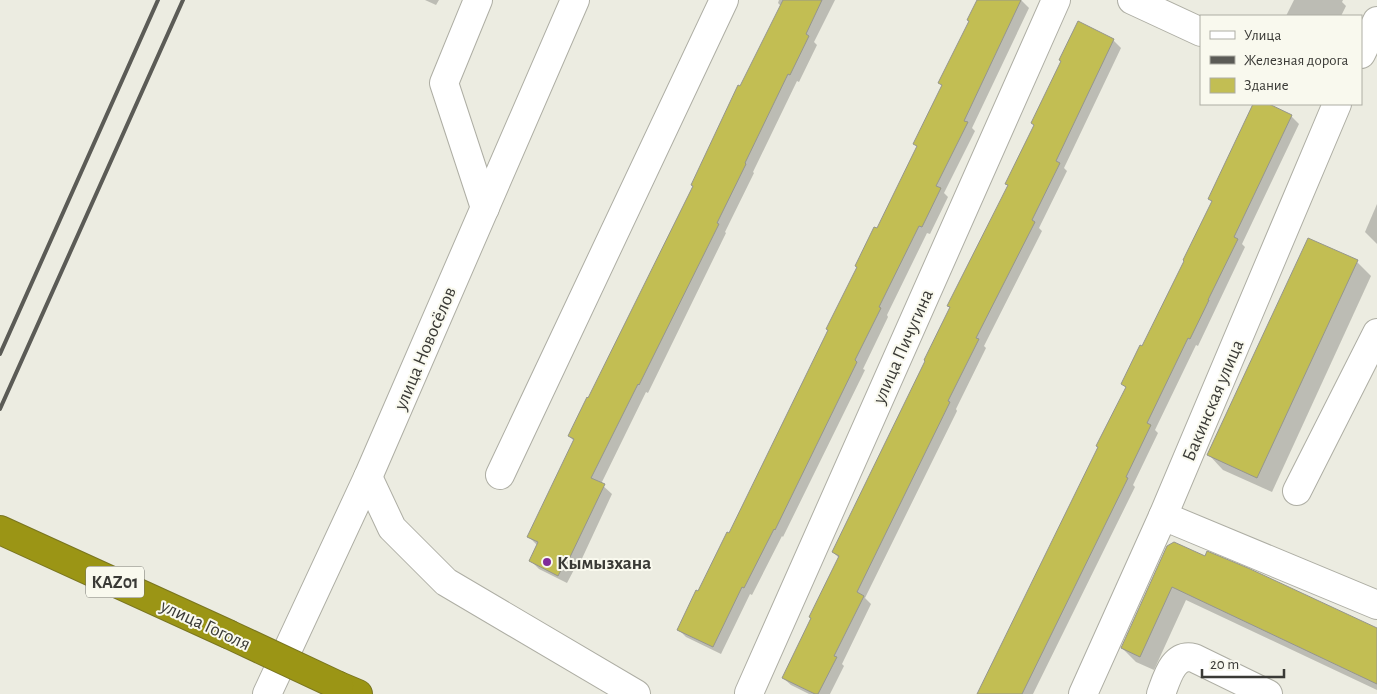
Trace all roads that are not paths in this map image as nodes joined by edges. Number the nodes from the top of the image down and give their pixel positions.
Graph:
1 (478, 0) edge
2 (575, 0) edge
3 (724, 0) edge
4 (1056, 0) edge
5 (1132, 0) edge
6 (1377, 20) edge
7 (1200, 32) edge
8 (1362, 52) edge
9 (1337, 105) edge
10 (485, 208) junction
11 (1377, 333) edge
12 (500, 475) dead end
13 (368, 477) junction
14 (1297, 490) dead end
15 (1163, 516) junction
16 (1, 530) edge
17 (1377, 605) edge
18 (348, 690) edge
19 (749, 693) edge
20 (267, 694) edge
21 (636, 694) edge
22 (1083, 694) edge
23 (1161, 694) edge
24 (1268, 694) edge

1 - 10 street
2 - 10 street, улица Новосёлов
3 - 12 street
4 - 19 street, улица Пичугина
5 - 7 street
6 - 8 street
9 - 15 street, Бакинская улица
10 - 13 street, улица Новосёлов
11 - 14 street
13 - 20 street, улица Новосёлов
13 - 21 street
15 - 17 street
15 - 22 street, Бакинская улица
16 - 18 highway, улица Гоголя / KАZ01, bridge
23 - 24 street

